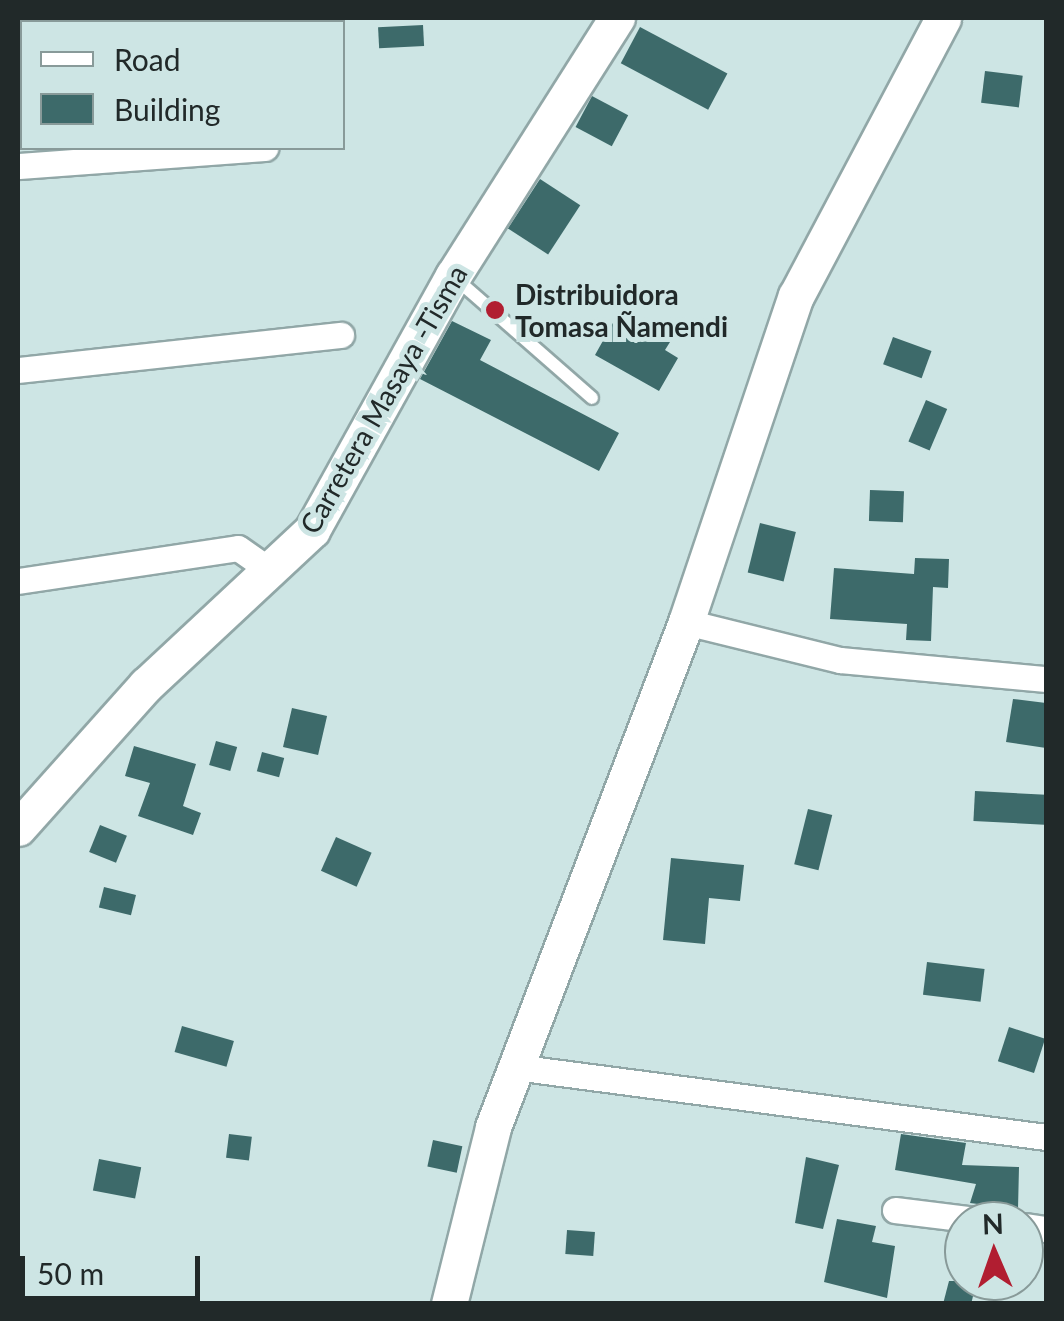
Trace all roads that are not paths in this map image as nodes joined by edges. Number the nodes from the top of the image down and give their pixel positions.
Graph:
1 (617, 18) edge
2 (944, 18) edge
3 (238, 150) edge
4 (18, 166) edge
5 (453, 276) junction
6 (341, 335) dead end
7 (18, 370) edge
8 (592, 398) dead end
9 (18, 570) edge
10 (271, 572) junction
11 (18, 581) edge
12 (686, 622) junction
13 (1046, 679) edge
14 (18, 828) edge
15 (515, 1066) junction
16 (1046, 1137) edge
17 (895, 1210) dead end
18 (944, 1216) edge
19 (449, 1304) edge

1 - 5 street, Carretera Masaya -Tisma
2 - 12 street
3 - 4 street
5 - 8 lane
5 - 10 street, Carretera Masaya -Tisma
6 - 7 street
9 - 11 street
10 - 11 street
10 - 14 street, Carretera Masaya -Tisma
12 - 13 street
12 - 15 street
15 - 16 street
15 - 19 street
17 - 18 street

